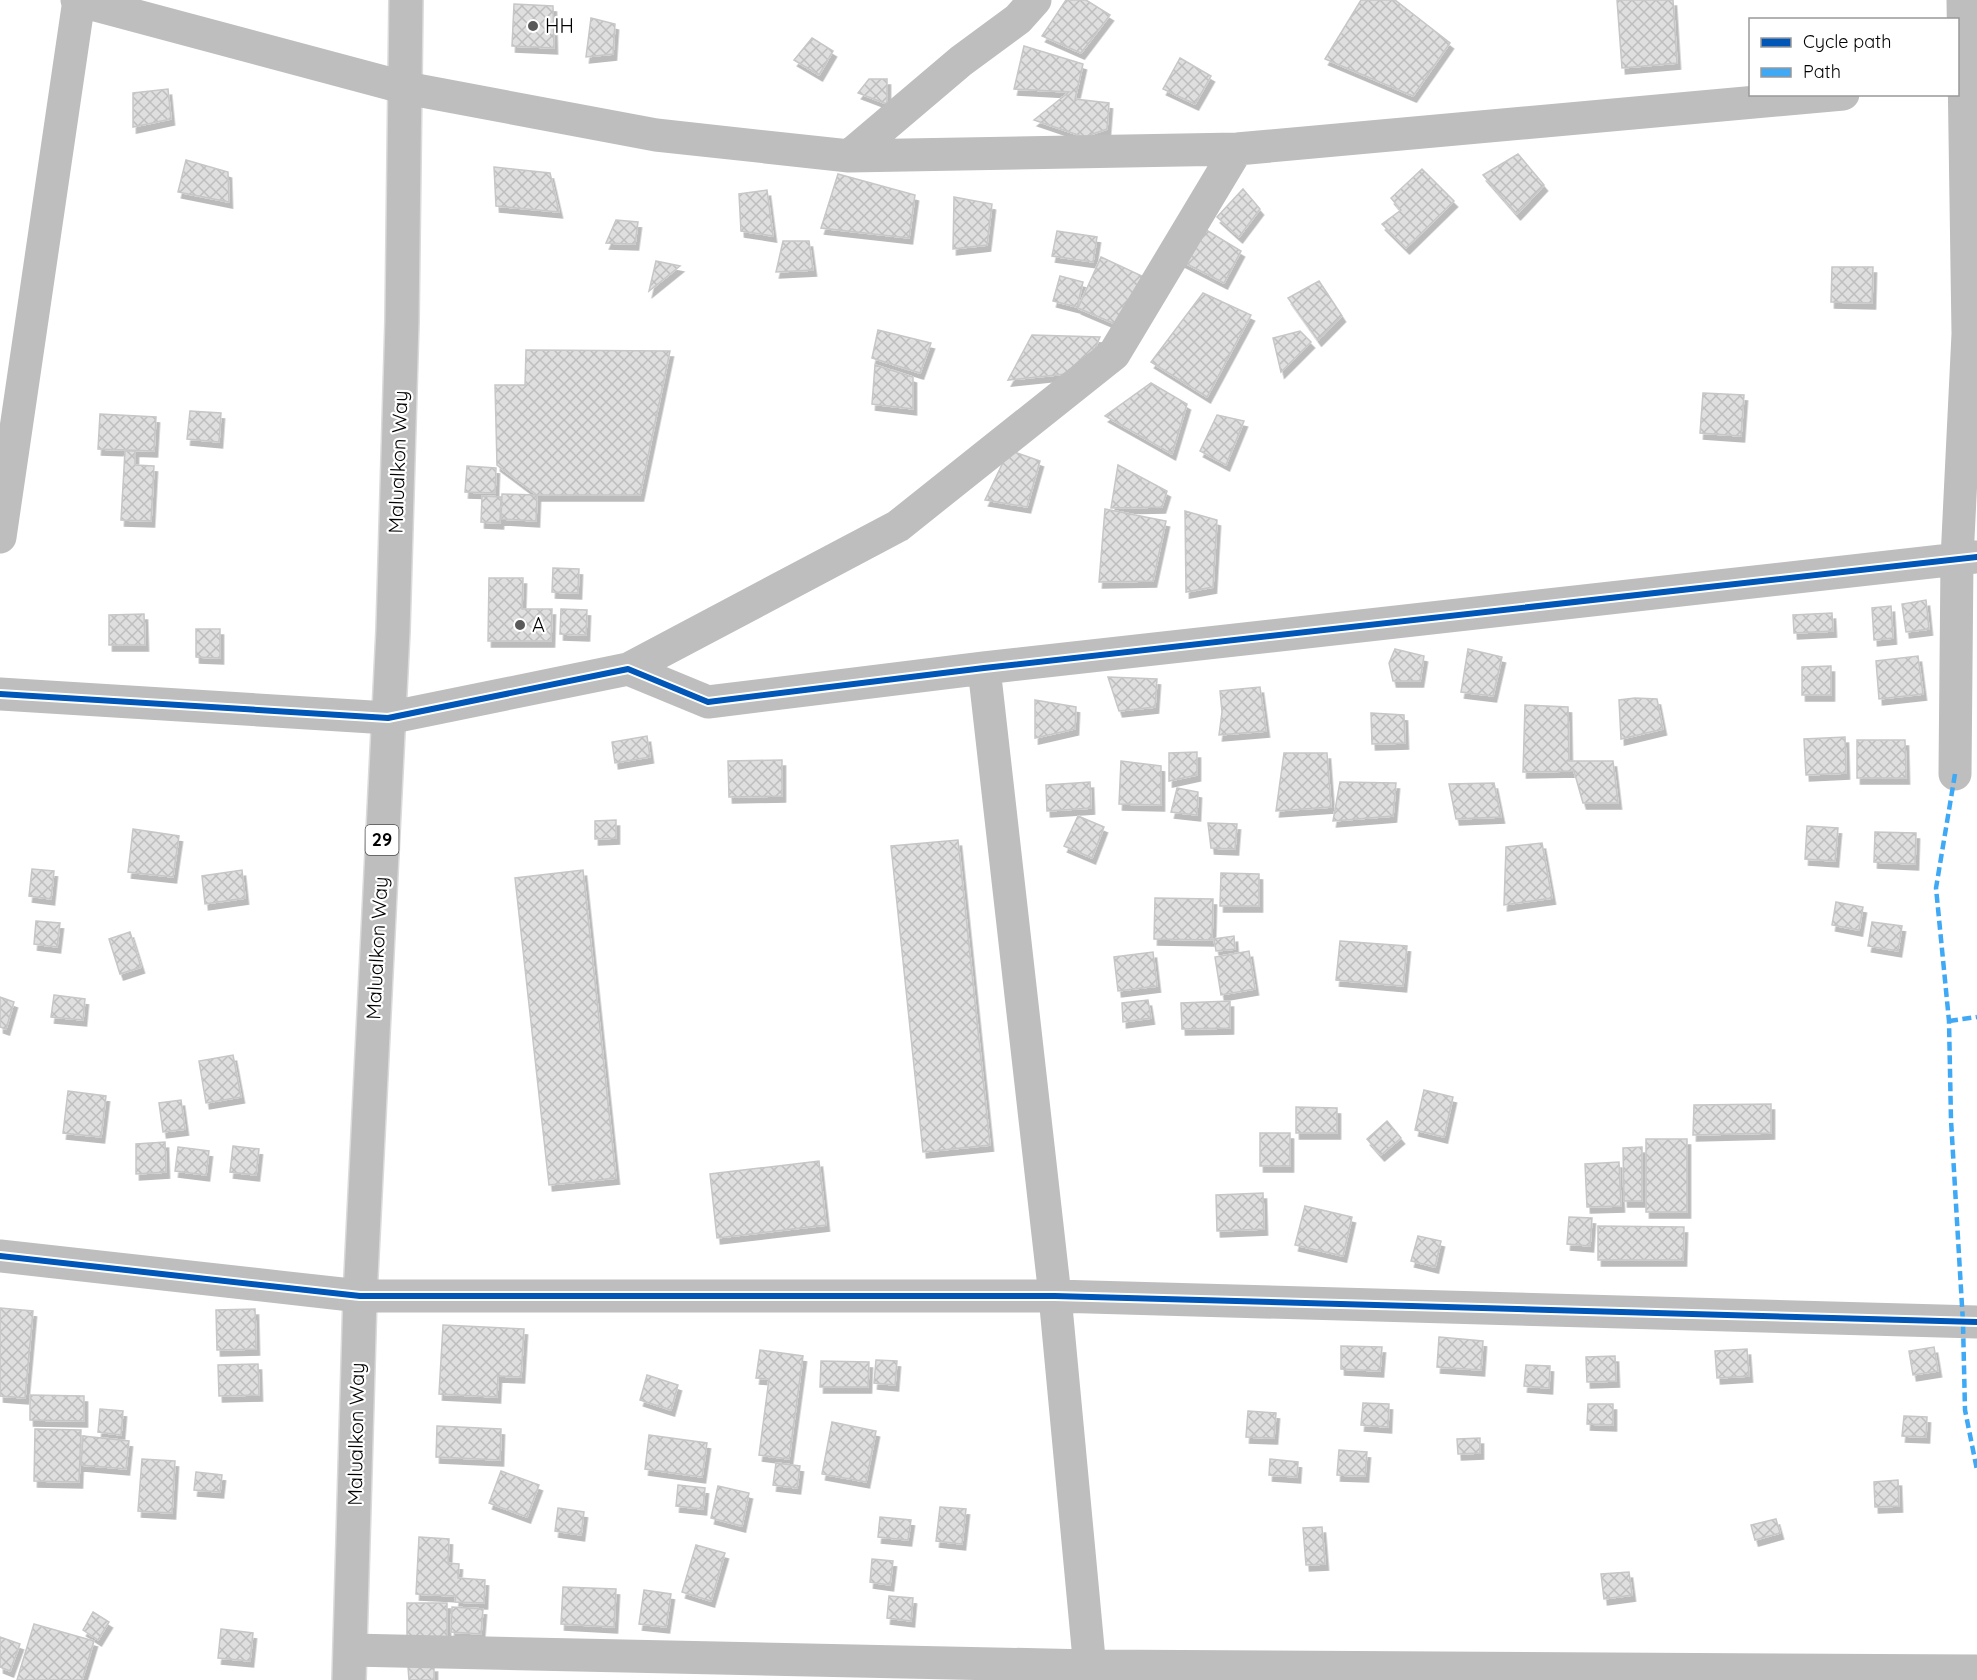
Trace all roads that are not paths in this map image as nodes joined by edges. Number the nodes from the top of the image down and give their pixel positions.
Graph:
1 (78, 0) edge
2 (406, 0) edge
3 (1035, 0) edge
4 (1963, 0) edge
5 (1966, 84) edge
6 (406, 88) junction
7 (1821, 96) edge
8 (1237, 149) junction
9 (849, 156) junction
10 (0, 537) edge
11 (1967, 558) edge
12 (984, 668) junction
13 (628, 669) junction
14 (0, 694) edge
15 (388, 718) junction
16 (1955, 774) dead end
17 (0, 1256) edge
18 (360, 1296) junction
19 (1055, 1296) junction
20 (1977, 1323) edge
21 (350, 1665) edge
22 (1977, 1671) edge
23 (1091, 1673) edge

1 - 6 street
1 - 10 street
2 - 6 street, Malualkon Way / 29
3 - 9 street
4 - 5 street
5 - 11 street
6 - 9 street
6 - 15 street, Malualkon Way / 29
7 - 8 street
8 - 9 street
8 - 13 street
11 - 12 street
11 - 16 street
12 - 13 street
12 - 19 street
13 - 15 street
14 - 15 street
15 - 18 street, Malualkon Way / 29
17 - 18 street
18 - 19 street
18 - 21 street, Malualkon Way / 29
19 - 20 street
19 - 23 street
21 - 23 street
22 - 23 street

